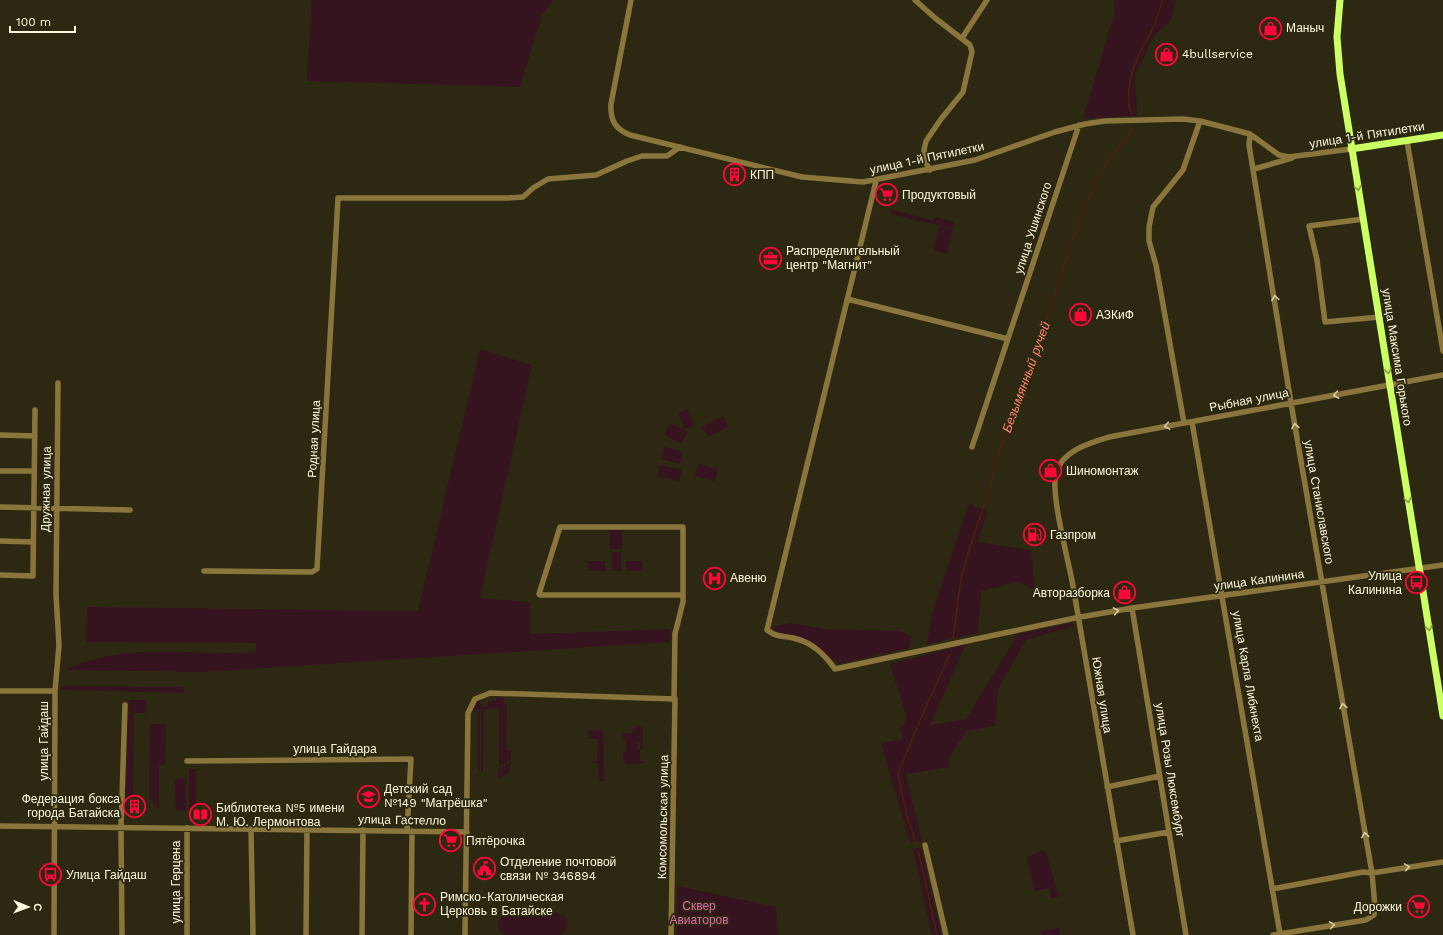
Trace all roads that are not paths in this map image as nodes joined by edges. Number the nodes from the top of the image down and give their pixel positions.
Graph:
1 (631, 0) edge
2 (915, 0) edge
3 (987, 0) edge
4 (1340, 0) edge
5 (962, 38) junction
6 (1200, 121) junction
7 (1079, 125) junction
8 (1250, 134) junction
9 (1443, 134) edge
10 (1407, 141) junction
11 (680, 147) junction
12 (1351, 149) junction
13 (1295, 158) junction
14 (1254, 169) junction
15 (930, 170) junction
16 (876, 181) junction
17 (1364, 219) junction
18 (847, 299) junction
19 (1380, 316) junction
20 (1008, 339) junction
21 (1443, 351) edge
22 (1443, 375) edge
23 (58, 383) dead end
24 (1390, 385) junction
25 (1291, 403) junction
26 (35, 410) dead end
27 (1192, 422) junction
28 (1184, 423) junction
29 (0, 435) edge
30 (35, 436) junction
31 (972, 447) dead end
32 (1064, 460) joint
33 (0, 471) edge
34 (34, 471) junction
35 (0, 507) edge
36 (34, 507) junction
37 (56, 507) junction
38 (130, 510) dead end
39 (0, 541) edge
40 (33, 542) junction
41 (1443, 565) edge
42 (1419, 568) junction
43 (204, 571) dead end
44 (0, 575) edge
45 (1322, 582) junction
46 (56, 594) joint
47 (683, 596) junction
48 (1223, 596) junction
49 (1132, 608) junction
50 (1078, 618) junction
51 (0, 691) edge
52 (55, 691) junction
53 (674, 699) junction
54 (125, 705) dead end
55 (1443, 716) edge
56 (187, 761) dead end
57 (1160, 776) junction
58 (1107, 787) junction
59 (0, 826) edge
60 (55, 828) junction
61 (121, 828) junction
62 (187, 828) junction
63 (251, 829) junction
64 (307, 829) junction
65 (363, 830) junction
66 (410, 831) junction
67 (467, 832) junction
68 (1170, 832) junction
69 (1116, 841) junction
70 (925, 846) dead end
71 (1443, 862) edge
72 (1372, 873) junction
73 (1272, 889) junction
74 (1280, 934) junction
75 (54, 935) edge
76 (122, 935) edge
77 (187, 935) edge
78 (253, 935) edge
79 (306, 935) edge
80 (362, 935) edge
81 (411, 935) edge
82 (465, 935) edge
83 (671, 935) edge
84 (946, 935) edge
85 (1133, 935) edge
86 (1186, 935) edge
87 (1273, 935) edge

1 - 11 street, улица 1-й Пятилетки
2 - 5 street
3 - 5 street
4 - 12 main road, улица Максима Горького
5 - 15 street
6 - 7 street, улица 1-й Пятилетки
6 - 8 street, улица 1-й Пятилетки
6 - 28 street
7 - 15 street, улица 1-й Пятилетки
7 - 20 street, улица Ушинского
8 - 13 street, улица 1-й Пятилетки
8 - 14 street, улица Станиславского
9 - 10 main road, улица 1-й Пятилетки
10 - 12 main road, улица 1-й Пятилетки
10 - 21 street
11 - 16 street, улица 1-й Пятилетки
11 - 43 street, Родная улица
12 - 13 street, улица 1-й Пятилетки
12 -> 17 main road, улица Максима Горького
13 - 14 street, улица 1-й Пятилетки
25 -> 14 street, улица Станиславского
15 - 16 street, улица 1-й Пятилетки
16 - 18 street
17 - 19 main road, улица Максима Горького
17 - 19 street
18 - 20 street
18 - 50 street, улица Калинина
19 -> 24 main road, улица Максима Горького
20 - 31 street, улица Ушинского
22 - 24 street, Рыбная улица
23 - 37 street, Дружная улица
24 -> 25 street, Рыбная улица
24 -> 42 main road, улица Максима Горького
25 - 27 street, Рыбная улица
45 -> 25 street, улица Станиславского
26 - 30 street
27 - 28 street, Рыбная улица
27 - 48 street, улица Карла Либкнехта
28 -> 32 street, Рыбная улица
29 - 30 street
30 - 34 street
32 - 50 street, Южная улица
33 - 34 street
34 - 36 street
35 - 36 street
36 - 37 street
36 - 40 street
37 - 38 street
37 - 46 street, Дружная улица
39 - 40 street
40 - 44 street
41 - 42 street, улица Калинина
42 - 45 street, улица Калинина
42 -> 55 main road, улица Максима Горького
45 - 48 street, улица Калинина
72 -> 45 street, улица Станиславского
46 - 52 street, улица Гайдаш
47 - 47 street, Комсомольская улица
47 - 53 street, Комсомольская улица
48 - 49 street, улица Калинина
48 - 73 street, улица Карла Либкнехта
50 -> 49 street, улица Калинина
49 - 57 street, улица Розы Люксембург
50 - 58 street, Южная улица
51 - 52 street
52 - 60 street, улица Гайдаш
53 - 67 street
53 - 83 street, Комсомольская улица
54 - 61 street
56 - 66 street, улица Гайдара
57 - 58 street
57 - 68 street, улица Розы Люксембург
58 - 69 street, Южная улица
59 - 60 street, улица Гастелло
60 - 61 street, улица Гастелло
60 - 75 street, улица Гайдаш
61 - 62 street, улица Гастелло
61 - 76 street
62 - 63 street, улица Гастелло
62 - 77 street, улица Герцена
63 - 64 street, улица Гастелло
63 - 78 street
64 - 65 street, улица Гастелло
64 - 79 street
65 - 66 street, улица Гастелло
65 - 80 street
66 - 67 street, улица Гастелло
66 - 81 street
67 - 82 street
68 - 69 street
68 - 86 street, улица Розы Люксембург
69 - 85 street, Южная улица
70 - 84 street
72 -> 71 street
72 - 73 street
74 -> 72 street, улица Станиславского
73 - 74 street, улица Карла Либкнехта
74 - 87 street

